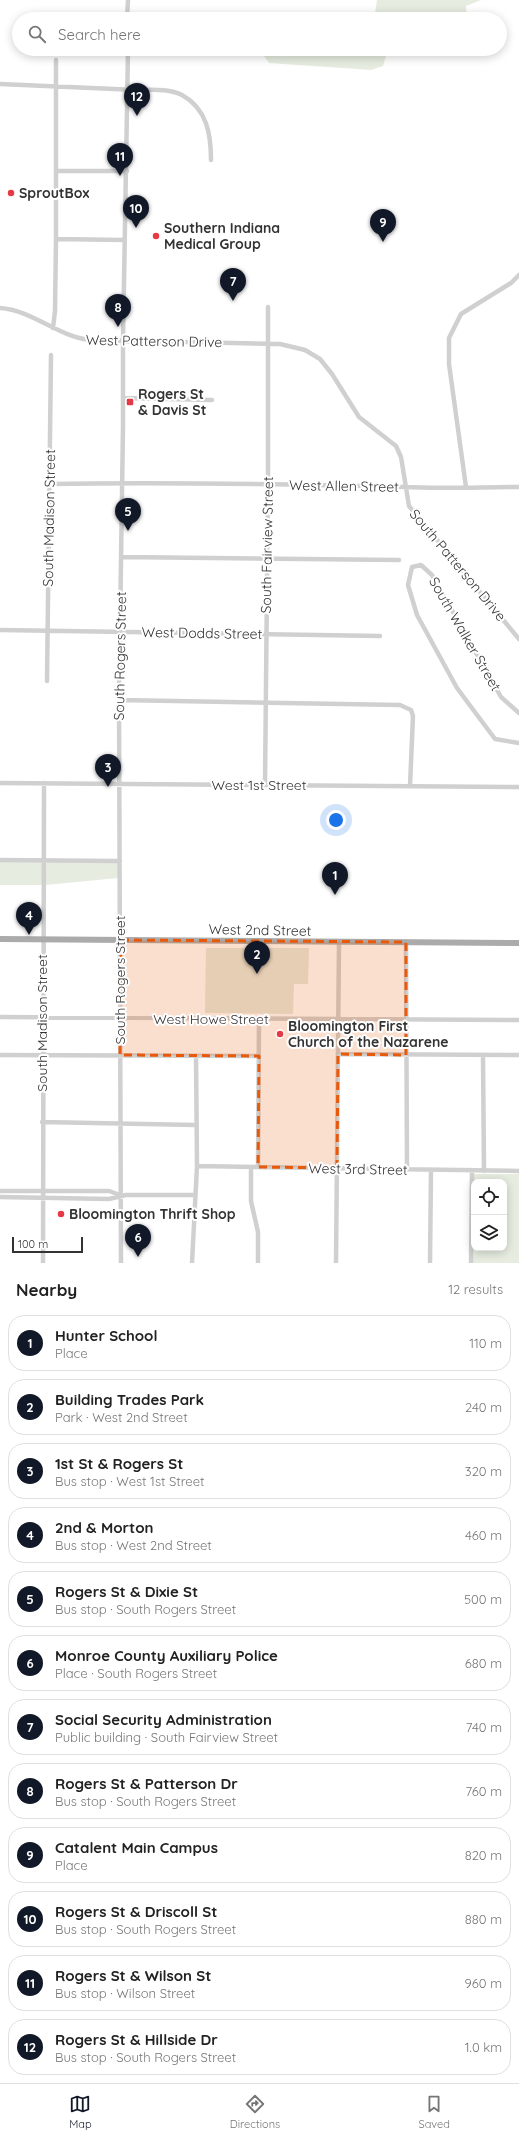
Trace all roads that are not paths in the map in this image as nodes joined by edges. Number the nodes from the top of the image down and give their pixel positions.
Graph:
1 (128, 0) edge
2 (128, 12) edge
3 (128, 56) edge
4 (56, 60) dead end
5 (0, 84) edge
6 (58, 86) junction
7 (128, 88) junction
8 (211, 160) dead end
9 (57, 171) junction
10 (127, 171) junction
11 (56, 240) junction
12 (124, 240) junction
13 (519, 275) edge
14 (268, 307) dead end
15 (0, 308) edge
16 (53, 328) junction
17 (123, 341) junction
18 (267, 343) junction
19 (51, 355) dead end
20 (123, 398) junction
21 (212, 400) dead end
22 (122, 483) junction
23 (49, 484) junction
24 (268, 484) junction
25 (405, 487) junction
26 (466, 487) junction
27 (519, 487) edge
28 (121, 557) junction
29 (267, 559) junction
30 (399, 560) dead end
31 (0, 630) edge
32 (47, 631) junction
33 (120, 631) junction
34 (265, 634) junction
35 (380, 636) dead end
36 (519, 639) edge
37 (47, 681) dead end
38 (120, 700) junction
39 (265, 702) junction
40 (519, 713) edge
41 (519, 743) edge
42 (0, 783) edge
43 (44, 783) junction
44 (120, 783) junction
45 (264, 784) junction
46 (410, 786) junction
47 (519, 787) edge
48 (0, 860) edge
49 (44, 860) junction
50 (120, 861) junction
51 (0, 939) edge
52 (43, 939) junction
53 (120, 940) junction
54 (339, 942) junction
55 (406, 942) junction
56 (519, 943) edge
57 (0, 1017) edge
58 (43, 1018) junction
59 (121, 1018) junction
60 (259, 1019) junction
61 (338, 1019) junction
62 (406, 1020) junction
63 (519, 1020) edge
64 (338, 1054) junction
65 (120, 1055) junction
66 (406, 1055) junction
67 (483, 1055) junction
68 (519, 1055) edge
69 (0, 1056) edge
70 (42, 1056) junction
71 (196, 1056) junction
72 (258, 1056) junction
73 (42, 1122) junction
74 (120, 1123) junction
75 (196, 1124) junction
76 (196, 1166) junction
77 (251, 1167) junction
78 (258, 1167) junction
79 (337, 1168) junction
80 (407, 1170) junction
81 (431, 1170) junction
82 (472, 1170) junction
83 (484, 1171) junction
84 (519, 1171) edge
85 (42, 1191) junction
86 (0, 1192) edge
87 (120, 1195) junction
88 (194, 1195) junction
89 (0, 1197) edge
90 (42, 1197) junction
91 (43, 1263) edge
92 (121, 1263) edge
93 (192, 1263) edge
94 (258, 1263) edge
95 (336, 1263) edge
96 (430, 1263) edge
97 (471, 1263) edge

1 - 2 street
3 - 7 street, South Rogers Street
4 - 6 street
5 - 6 street
6 - 7 street
6 - 9 street
7 - 8 street
7 - 10 street, South Rogers Street
9 - 10 street
9 - 11 street
10 - 12 street, South Rogers Street
11 - 12 street
11 - 16 street
12 - 17 street, South Rogers Street
13 - 26 street
14 - 18 street, South Fairview Street
15 - 16 street, West Patterson Drive
16 - 17 street, West Patterson Drive
17 - 18 street, West Patterson Drive
17 - 20 street, South Rogers Street
18 - 24 street, South Fairview Street
18 - 25 street, South Patterson Drive
19 - 23 street, South Madison Street
20 - 21 street
20 - 22 street, South Rogers Street
22 - 23 street, West Allen Street
22 - 24 street, West Allen Street
22 - 28 street, South Rogers Street
23 - 32 street, South Madison Street
24 - 25 street, West Allen Street
24 - 29 street, South Fairview Street
25 - 26 street, West Allen Street
25 - 36 street, South Patterson Drive
26 - 27 street, West Allen Street
28 - 29 street
28 - 33 street, South Rogers Street
29 - 30 street
29 - 34 street, South Fairview Street
31 - 32 street, West Dodds Street
32 - 33 street, West Dodds Street
32 - 37 street, South Madison Street
33 - 34 street, West Dodds Street
33 - 38 street, South Rogers Street
34 - 35 street, West Dodds Street
34 - 39 street, South Fairview Street
38 - 39 street
38 - 44 street, South Rogers Street
39 - 45 street, South Fairview Street
39 - 46 street
40 - 41 street, South Walker Street
42 - 43 street, West 1st Street
43 - 44 street, West 1st Street
43 - 49 street, South Madison Street
44 - 45 street, West 1st Street
44 - 50 street, South Rogers Street
45 - 46 street, West 1st Street
46 - 47 street, West 1st Street
48 - 49 street
49 - 50 street
49 - 52 street, South Madison Street
50 - 53 street, South Rogers Street
51 - 52 main road, West 2nd Street
52 - 53 main road, West 2nd Street
52 - 58 street, South Madison Street
53 - 54 main road, West 2nd Street
53 - 59 street, South Rogers Street
54 - 55 main road, West 2nd Street
54 - 61 street
55 - 56 main road, West 2nd Street
55 - 62 street
57 - 58 street, West Howe Street
58 - 59 street, West Howe Street
58 - 70 street, South Madison Street
59 - 60 street, West Howe Street
59 - 65 street, South Rogers Street
60 - 61 street, West Howe Street
60 - 72 street
61 - 62 street, West Howe Street
61 - 64 street
62 - 63 street, West Howe Street
62 - 66 street
64 - 66 street
64 - 79 street
65 - 70 street
65 - 71 street
65 - 74 street, South Rogers Street
66 - 67 street
66 - 80 street
67 - 68 street
67 - 83 street
69 - 70 street
70 - 73 street, South Madison Street
71 - 72 street
71 - 75 street
72 - 78 street
73 - 74 street
73 - 85 street, South Madison Street
74 - 75 street
74 - 87 street, South Rogers Street
75 - 76 street
76 - 77 street, West 3rd Street
76 - 88 street
77 - 78 street, West 3rd Street
77 - 94 street
78 - 79 street, West 3rd Street
79 - 80 street, West 3rd Street
79 - 95 street
80 - 81 street, West 3rd Street
81 - 82 street, West 3rd Street
81 - 96 street
82 - 83 street, West 3rd Street
82 - 97 street
83 - 84 street, West 3rd Street
85 - 86 street
85 - 87 street
85 - 90 street, South Madison Street
87 - 88 street
87 - 90 street
87 - 92 street, South Rogers Street
88 - 93 street
89 - 90 street
90 - 91 street, South Madison Street

